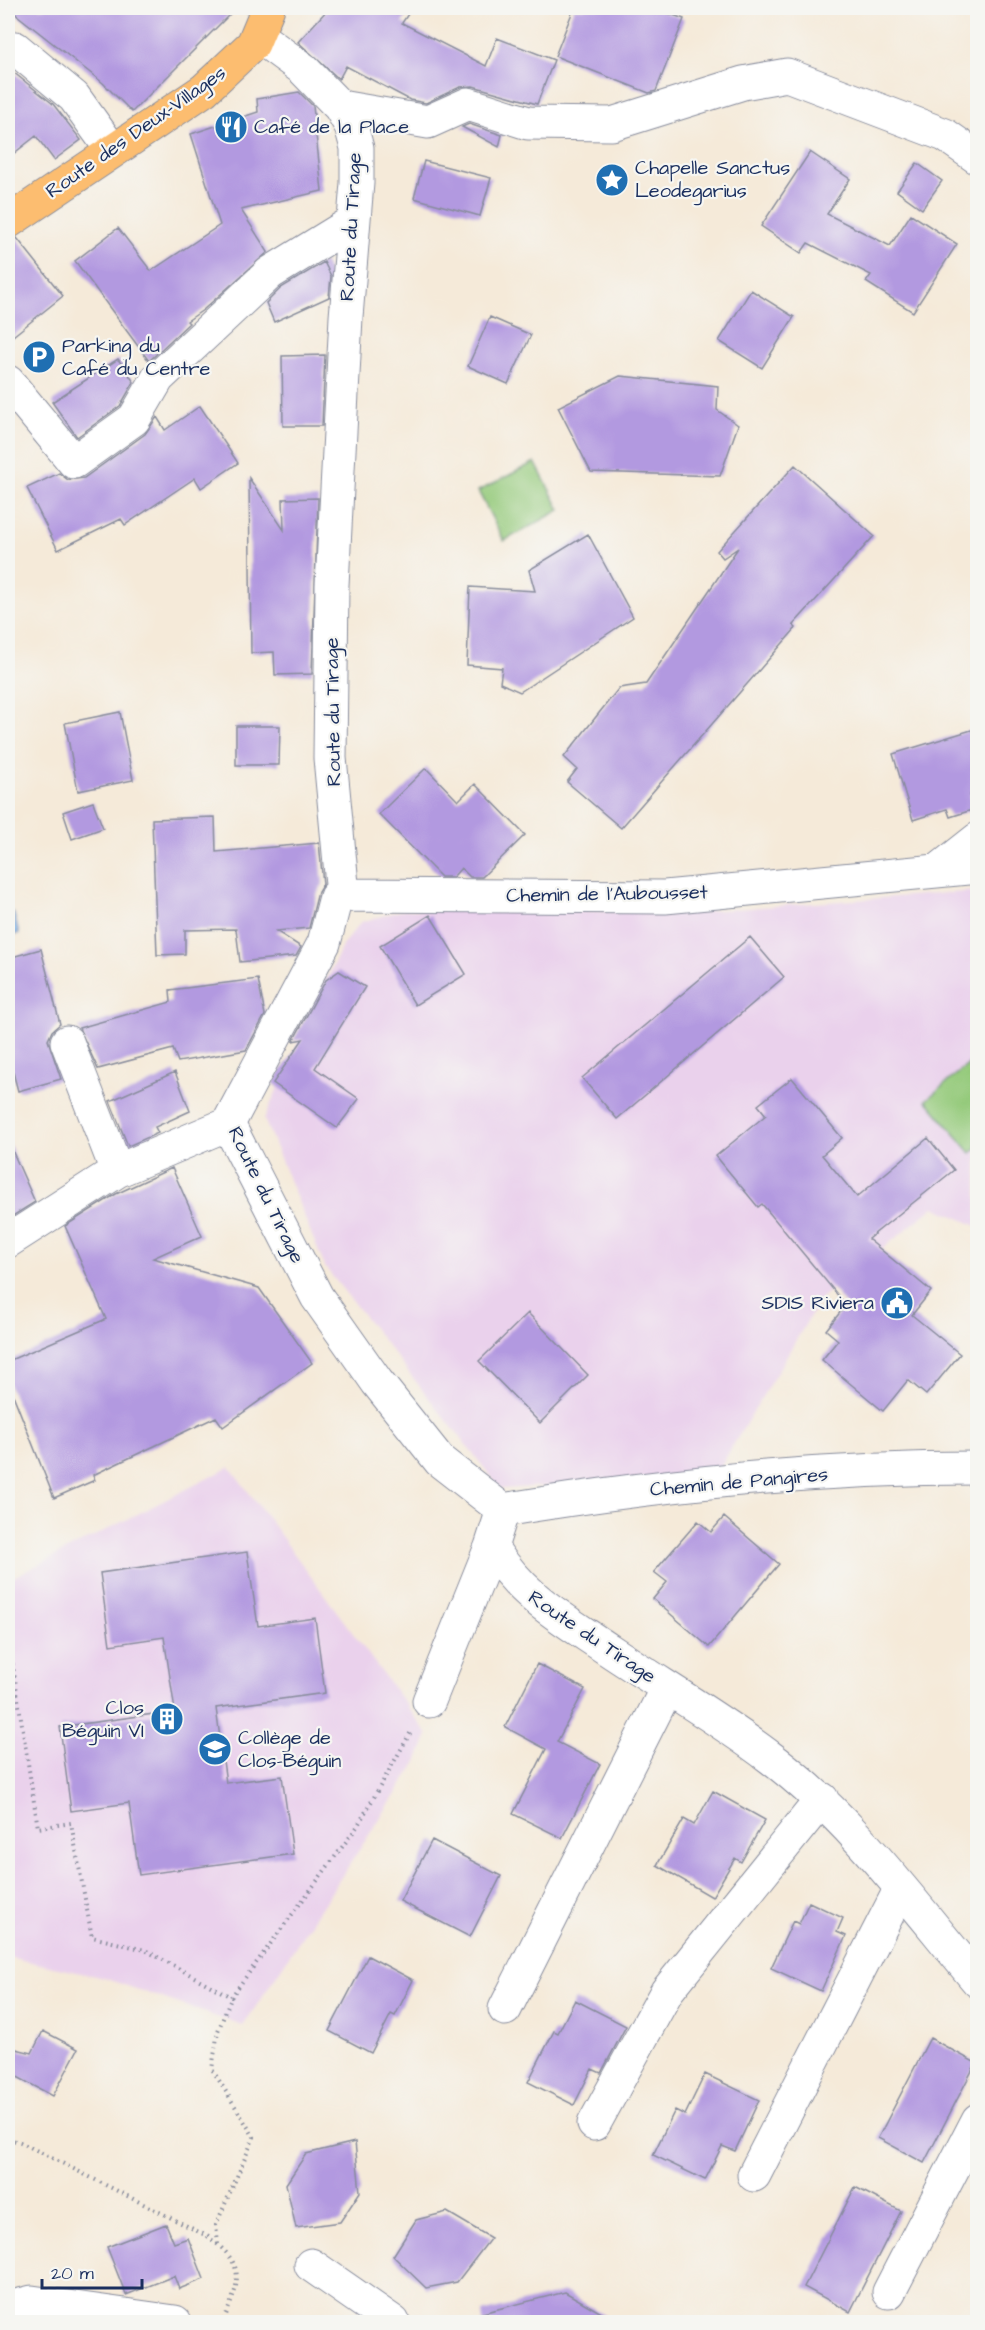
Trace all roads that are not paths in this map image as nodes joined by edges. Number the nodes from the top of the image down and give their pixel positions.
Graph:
1 (263, 22) edge
2 (8, 50) edge
3 (340, 107) junction
4 (112, 150) junction
5 (978, 158) edge
6 (8, 222) edge
7 (353, 222) junction
8 (8, 382) edge
9 (978, 839) edge
10 (978, 867) edge
11 (940, 869) junction
12 (343, 895) junction
13 (67, 1042) dead end
14 (228, 1124) junction
15 (117, 1171) junction
16 (8, 1241) edge
17 (978, 1468) edge
18 (503, 1510) junction
19 (491, 1547) junction
20 (667, 1688) junction
21 (429, 1701) road end
22 (822, 1800) junction
23 (902, 1888) junction
24 (978, 1981) edge
25 (505, 2009) dead end
26 (978, 2120) edge
27 (594, 2124) dead end
28 (754, 2175) dead end
29 (311, 2265) dead end
30 (889, 2292) dead end
31 (8, 2308) edge
32 (175, 2322) edge
33 (393, 2322) edge

1 - 3 street, Route du Tirage
1 - 4 main road, Route des Deux-Villages
2 - 4 street
3 - 5 street
3 - 7 street, Route du Tirage
4 - 6 main road, Route des Deux-Villages
7 - 8 street
7 - 12 street, Route du Tirage
9 - 11 street
10 - 11 street, Chemin de l'Aubousset
11 - 12 street, Chemin de l'Aubousset
12 - 14 street, Route du Tirage
13 - 15 street
14 - 15 street
14 - 18 street, Route du Tirage
15 - 16 street
17 - 18 street, Chemin de Pangires
18 - 19 street
19 - 20 street, Route du Tirage
19 - 21 street
20 - 22 street, Route du Tirage
20 - 25 street
22 - 23 street, Route du Tirage
22 - 27 street
23 - 24 street, Route du Tirage
23 - 28 street
26 - 30 street
29 - 33 street
31 - 32 street

